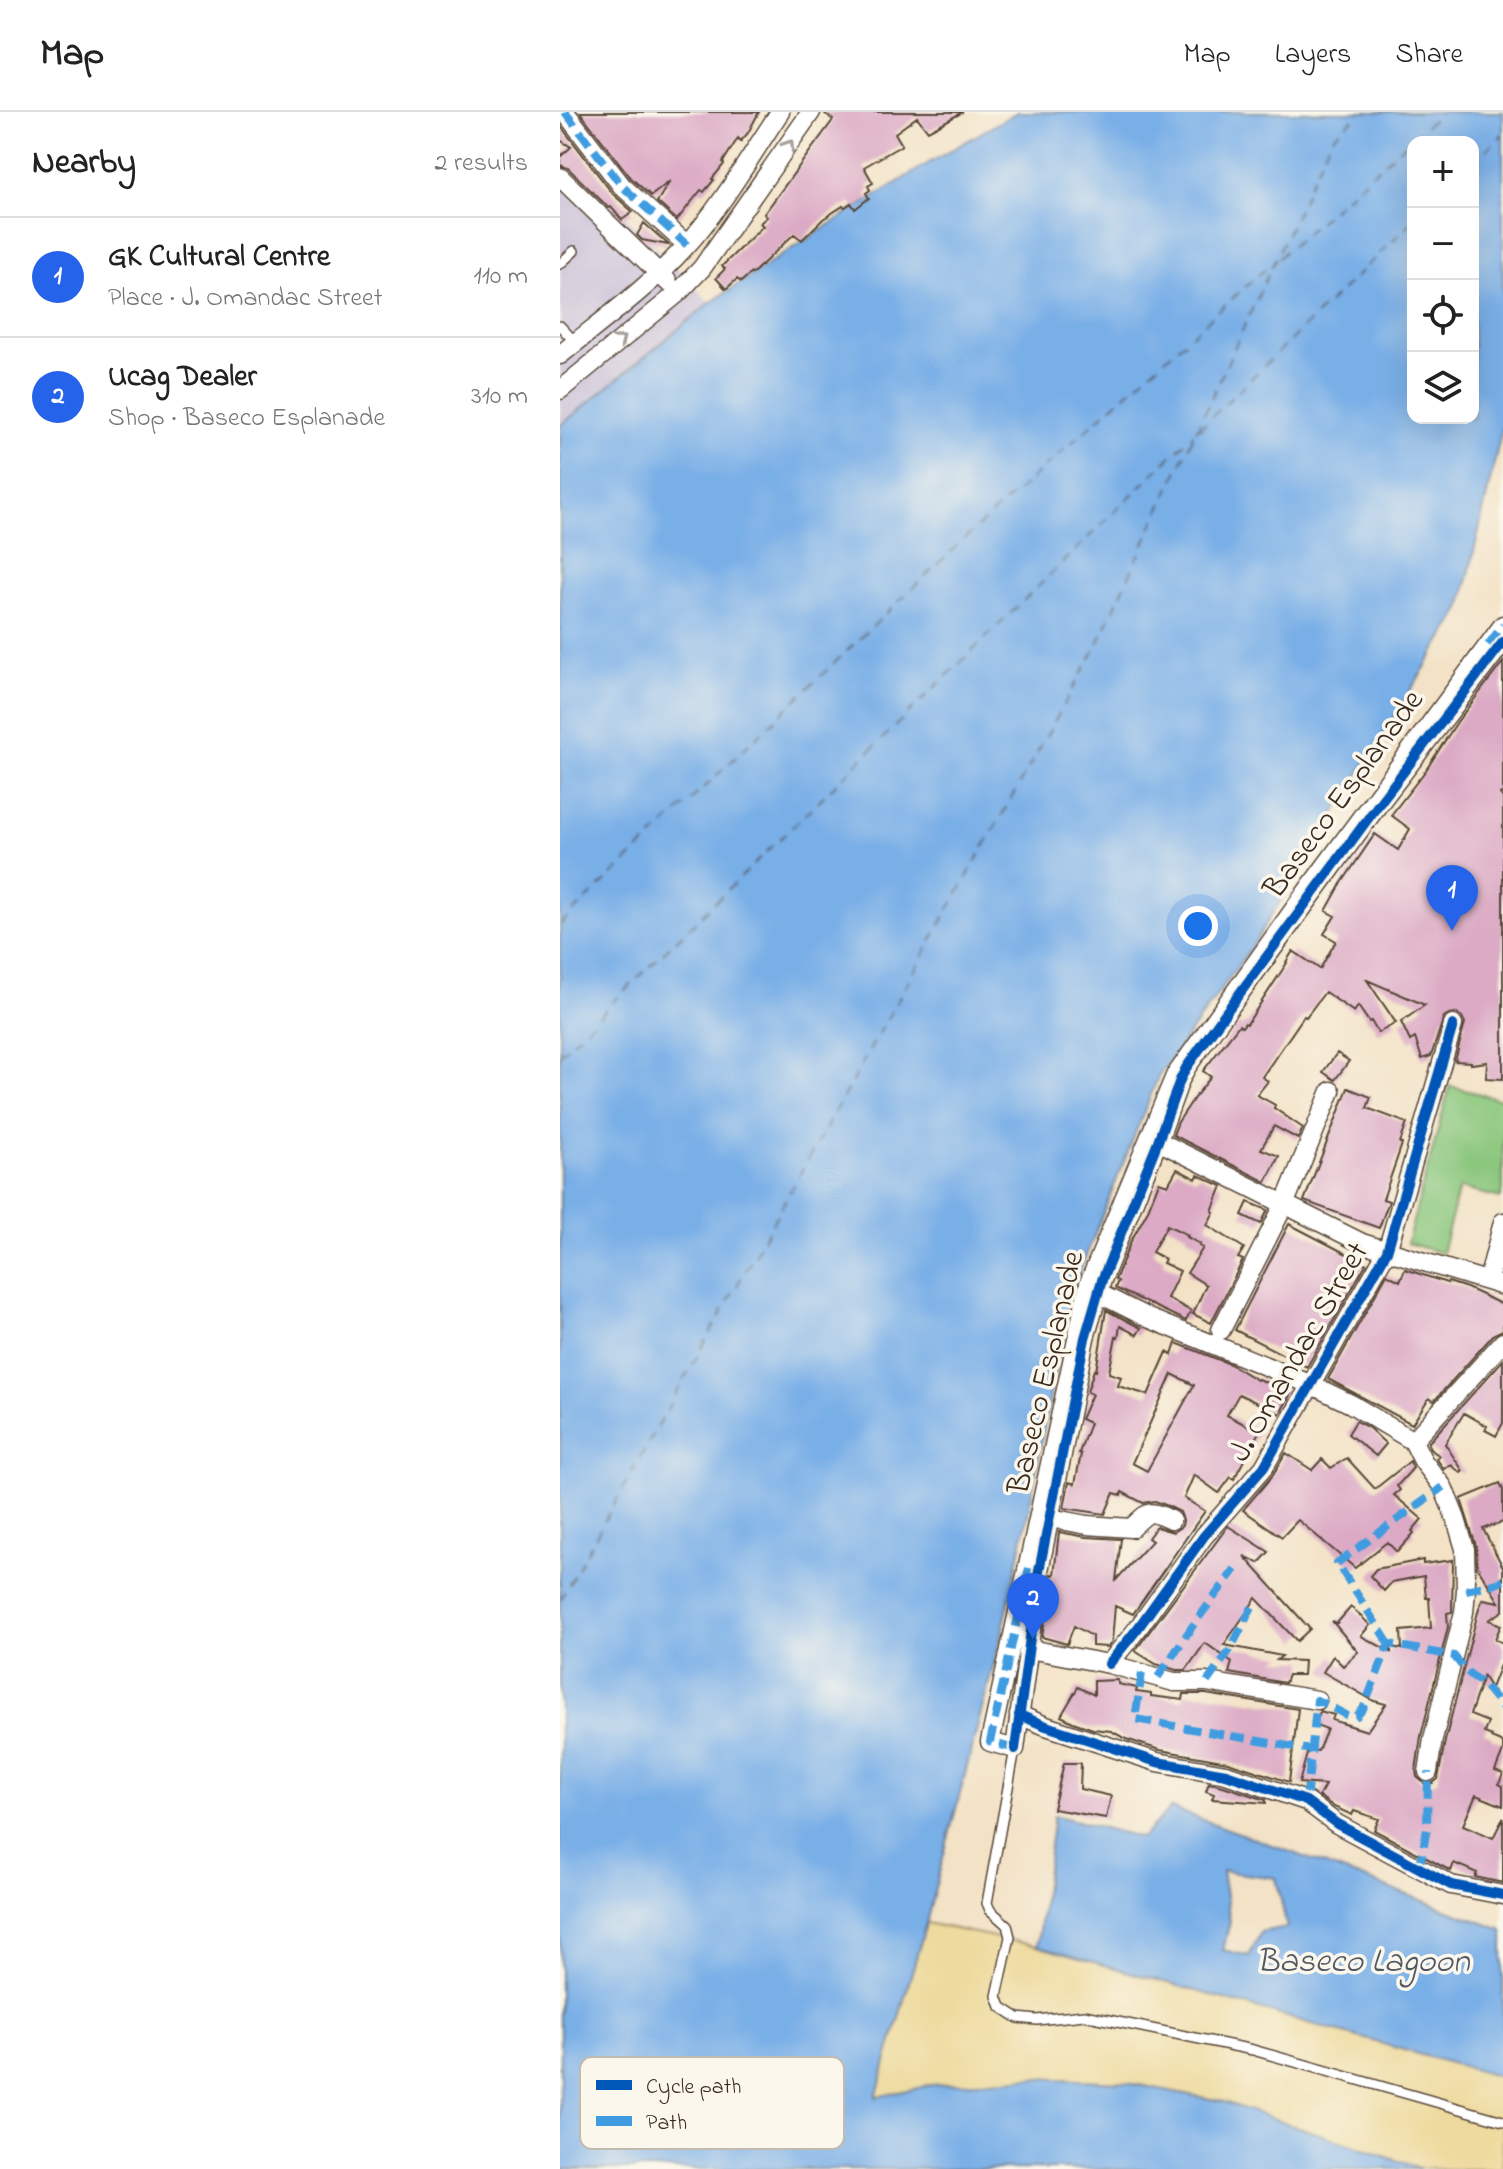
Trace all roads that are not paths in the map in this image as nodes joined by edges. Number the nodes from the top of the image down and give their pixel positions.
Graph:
1 (565, 112) edge
2 (780, 112) edge
3 (811, 112) edge
4 (560, 177) edge
5 (687, 245) junction
6 (574, 251) dead end
7 (560, 264) edge
8 (660, 274) junction
9 (678, 293) junction
10 (560, 326) edge
11 (575, 342) junction
12 (560, 355) edge
13 (560, 390) edge
14 (1503, 625) edge
15 (1503, 642) edge
16 (1453, 1025) dead end
17 (1331, 1091) dead end
18 (1158, 1141) junction
19 (1284, 1205) junction
20 (1503, 1222) edge
21 (1387, 1251) junction
22 (1495, 1283) edge
23 (1098, 1293) junction
24 (1221, 1330) dead end
25 (1503, 1342) edge
26 (1312, 1385) junction
27 (1413, 1441) junction
28 (1050, 1518) junction
29 (1171, 1520) dead end
30 (1029, 1649) junction
31 (1109, 1664) junction
32 (1317, 1700) dead end
33 (1019, 1715) junction
34 (1015, 1749) junction
35 (1428, 1772) dead end
36 (1503, 1895) edge
37 (1503, 2121) edge

1 - 5 street
2 - 5 street
9 -> 3 street
4 - 8 street
5 - 8 street
6 - 7 lane
8 - 9 street
8 - 11 street
13 -> 9 street
10 - 11 lane
11 - 12 street
14 - 34 street, Baseco Esplanade
15 - 18 street
16 - 21 street, J. Omandac Street
17 - 19 street
18 - 19 street
18 - 23 street
19 - 21 street
19 - 24 street
20 - 22 street
21 - 22 street
21 - 26 street, J. Omandac Street
23 - 26 street
23 - 28 street
25 - 27 street
26 - 27 street
26 - 31 street, J. Omandac Street
27 - 35 street
28 - 29 street
28 - 30 street
30 - 31 street
30 - 33 street
31 - 32 street
33 - 34 street
33 - 36 street
34 - 37 lane

